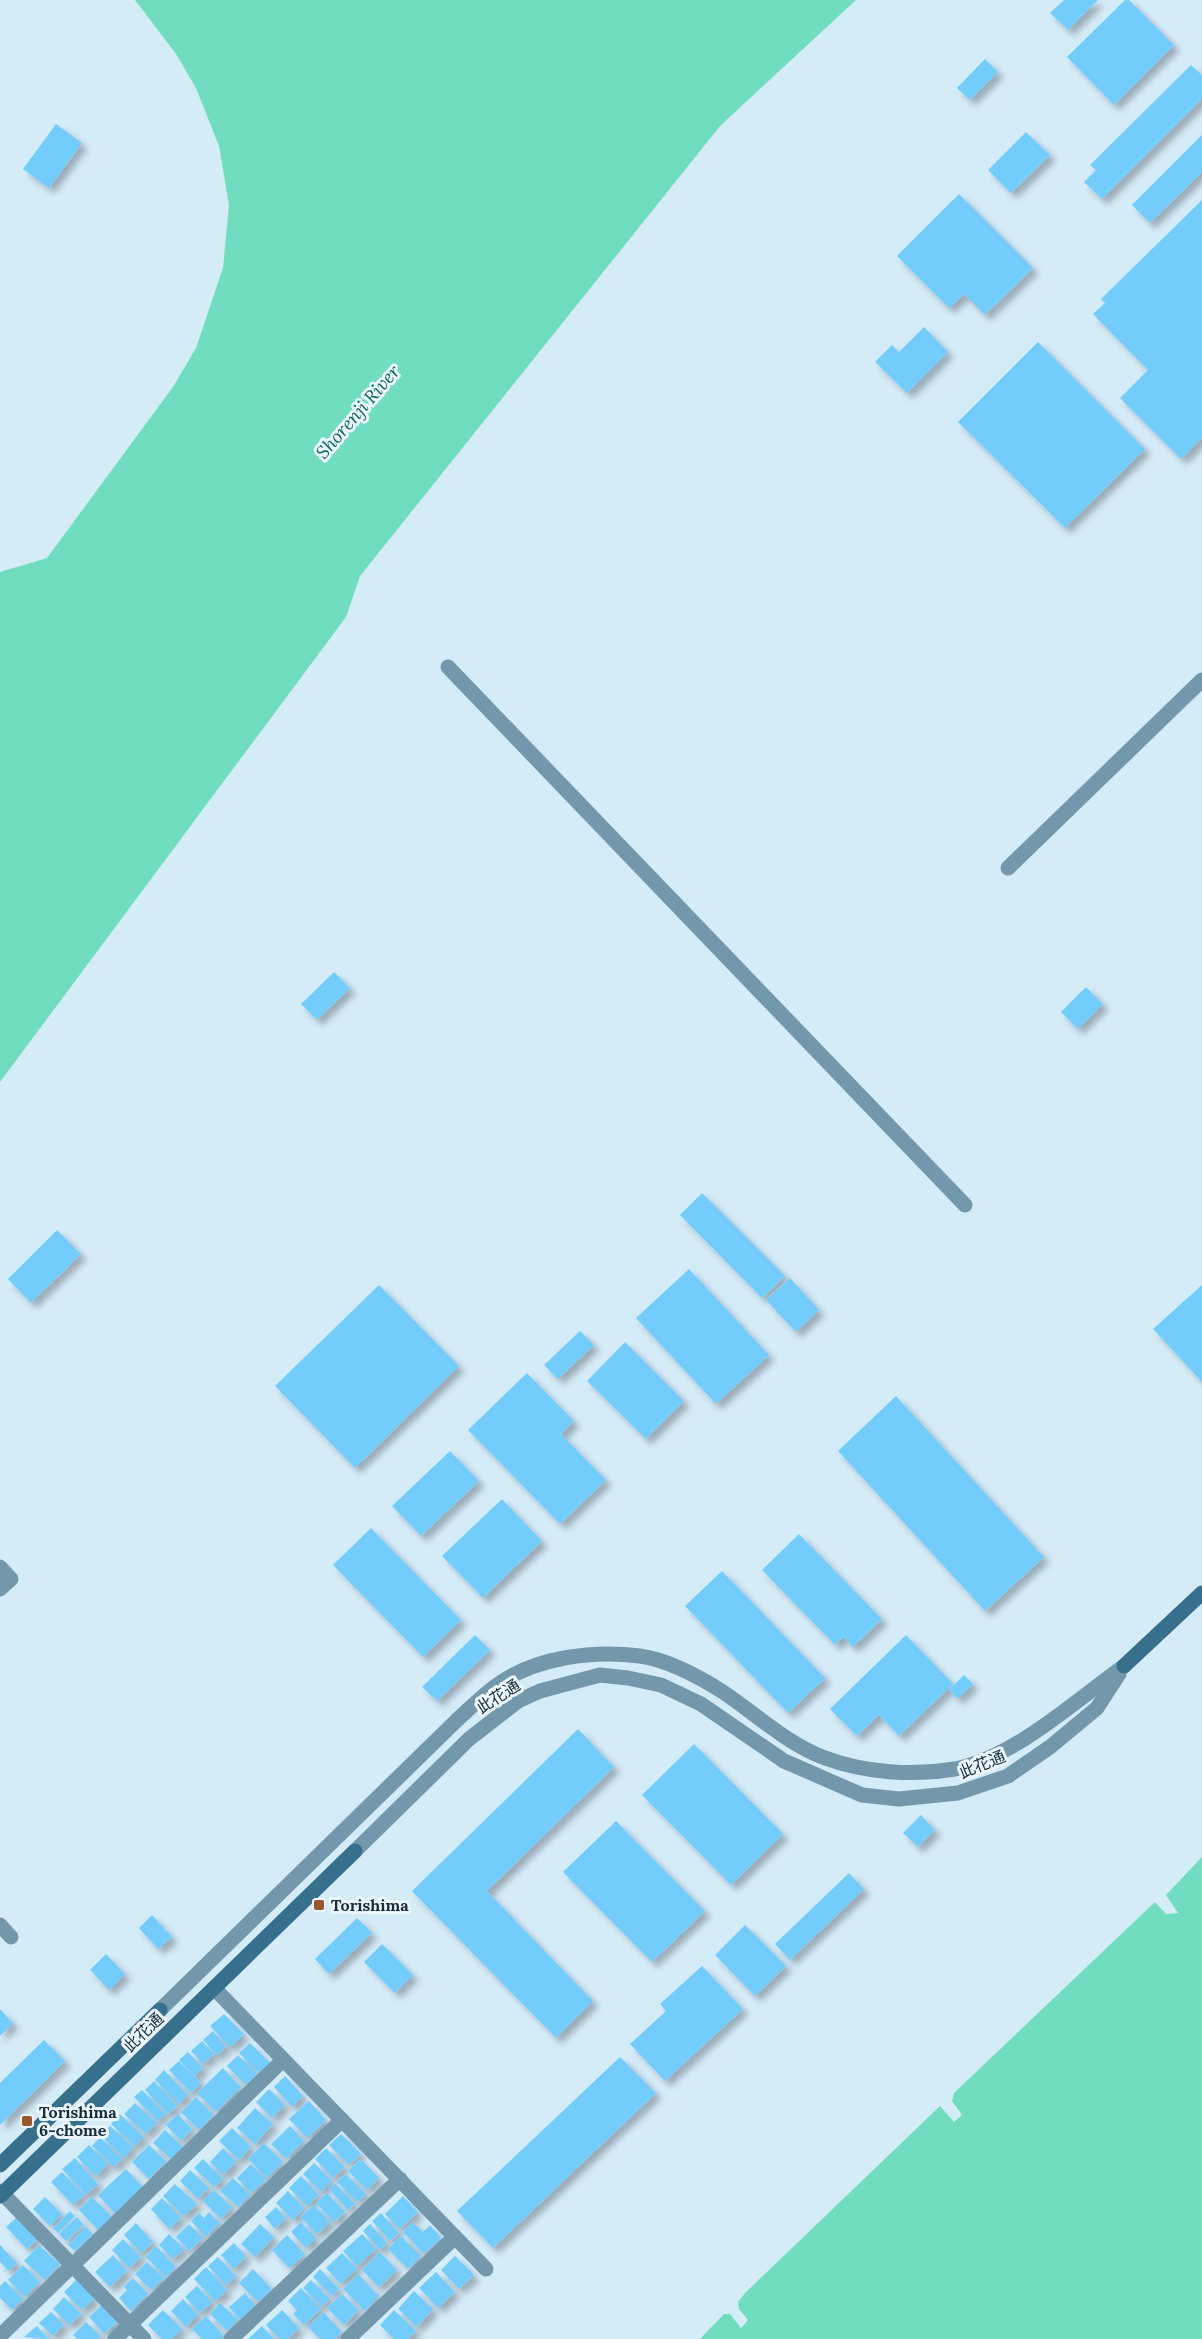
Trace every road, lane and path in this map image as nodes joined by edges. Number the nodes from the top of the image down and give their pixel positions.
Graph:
1 (448, 667) dead end
2 (1202, 680) edge
3 (1008, 868) dead end
4 (965, 1205) dead end
5 (0, 1567) edge
6 (0, 1589) edge
7 (1202, 1593) edge
8 (1124, 1666) junction
9 (0, 1925) edge
10 (11, 1936) dead end
11 (214, 1988) junction
12 (283, 2060) junction
13 (342, 2120) junction
14 (0, 2165) edge
15 (400, 2179) junction
16 (1, 2194) edge
17 (455, 2237) junction
18 (73, 2264) junction
19 (486, 2269) dead end
20 (130, 2325) junction
21 (0, 2336) edge
22 (116, 2339) edge
23 (144, 2339) edge
24 (231, 2339) edge
25 (348, 2339) edge

1 - 4 street
2 - 3 street
5 - 6 street
7 - 8 street, 此花通
8 - 11 street, 此花通
8 - 14 street, 此花通
9 - 10 street
11 - 12 street
11 - 16 street, 此花通
12 - 13 street
12 - 18 street
13 - 15 street
13 - 20 street
15 - 17 street
15 - 24 street
16 - 18 street
17 - 19 street
17 - 25 street
18 - 20 street
18 - 21 street
20 - 22 street
20 - 23 street

